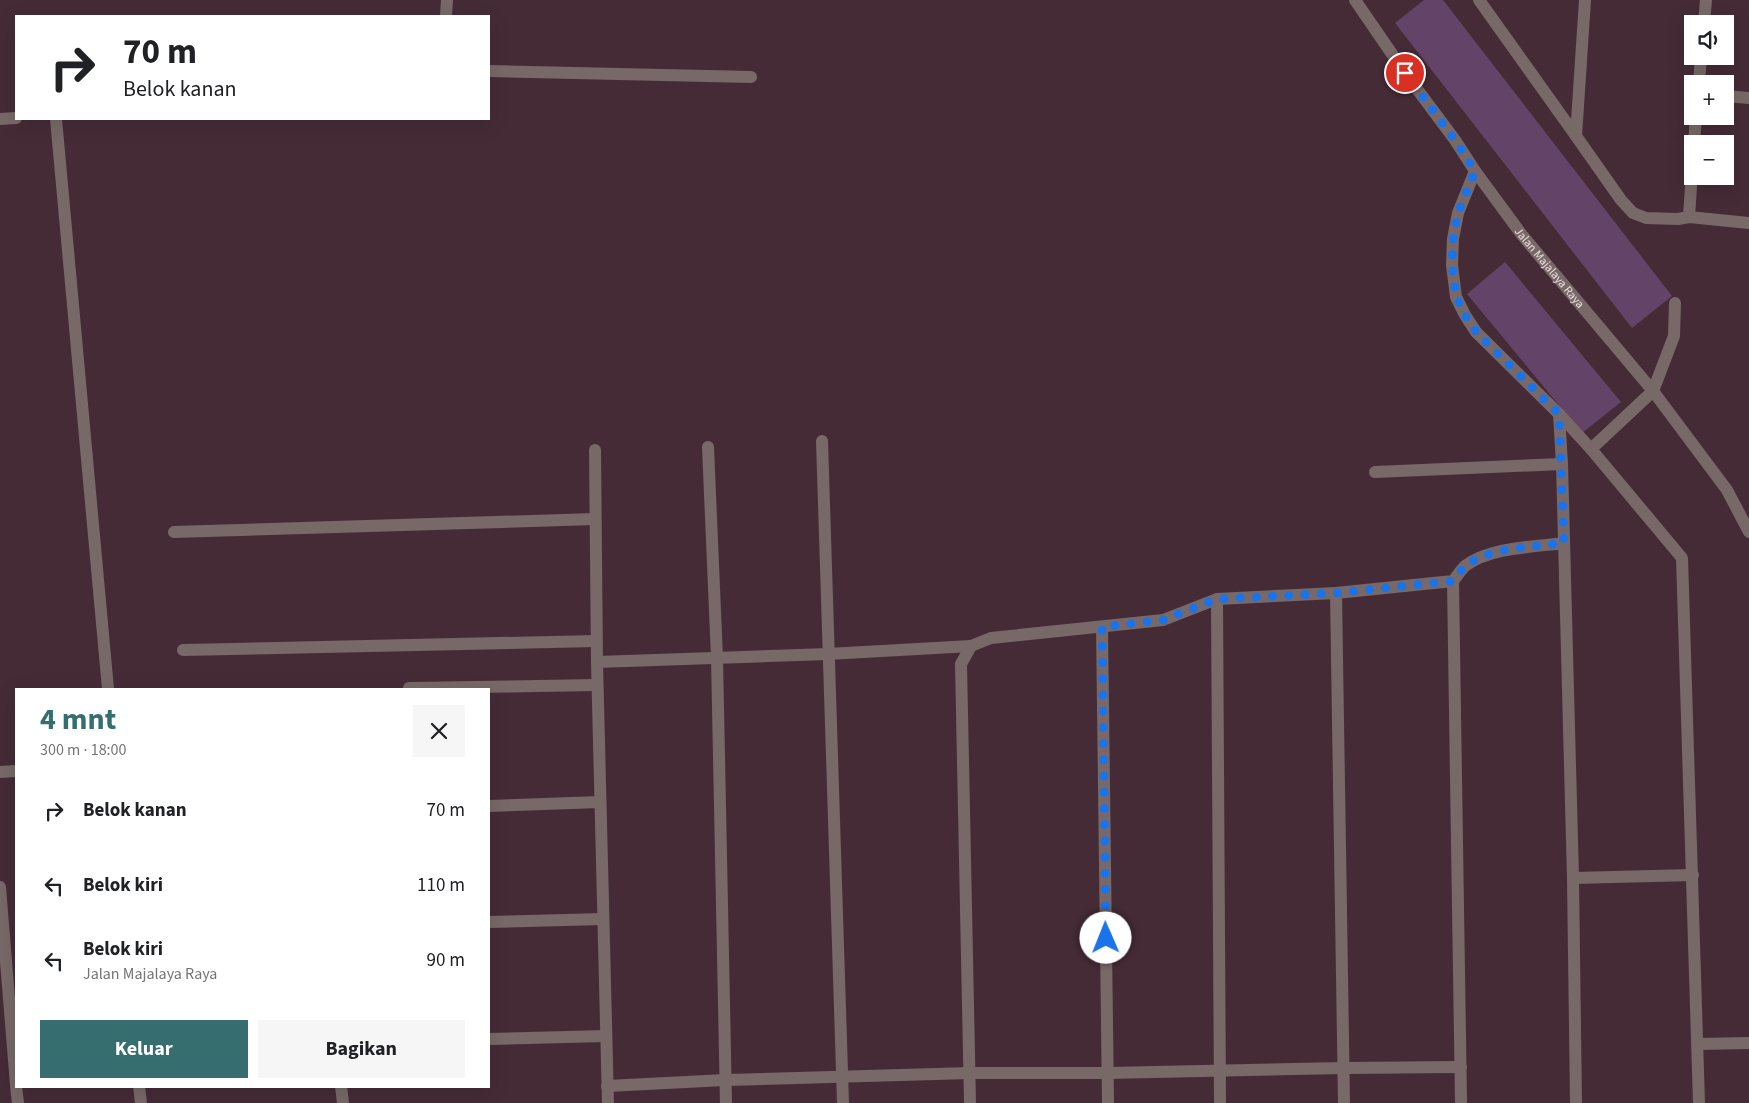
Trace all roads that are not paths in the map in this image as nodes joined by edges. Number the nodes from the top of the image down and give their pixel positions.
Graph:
1 (447, 0) edge
2 (1355, 0) edge
3 (1479, 0) edge
4 (1585, 0) edge
5 (1706, 0) edge
6 (446, 15) edge
7 (1705, 15) edge
8 (490, 71) edge
9 (751, 77) dead end
10 (1734, 97) edge
11 (1749, 98) edge
12 (15, 118) edge
13 (0, 119) edge
14 (56, 120) edge
15 (1576, 136) junction
16 (1475, 171) junction
17 (1691, 185) edge
18 (1690, 217) junction
19 (1749, 222) edge
20 (1675, 303) dead end
21 (1653, 390) junction
22 (1559, 414) junction
23 (822, 441) dead end
24 (708, 447) dead end
25 (1591, 449) junction
26 (595, 450) dead end
27 (1562, 464) junction
28 (1375, 472) dead end
29 (595, 519) junction
30 (174, 532) dead end
31 (1749, 532) edge
32 (1564, 543) junction
33 (1453, 581) junction
34 (1336, 593) junction
35 (1217, 599) junction
36 (1102, 627) junction
37 (596, 641) junction
38 (971, 646) junction
39 (183, 650) dead end
40 (828, 654) junction
41 (717, 658) junction
42 (597, 662) junction
43 (597, 684) junction
44 (108, 688) edge
45 (409, 688) edge
46 (15, 771) edge
47 (0, 772) edge
48 (600, 802) junction
49 (490, 806) edge
50 (1693, 875) junction
51 (1573, 878) junction
52 (0, 887) edge
53 (603, 920) junction
54 (490, 922) edge
55 (606, 1036) junction
56 (490, 1039) edge
57 (1749, 1043) edge
58 (1698, 1044) junction
59 (1460, 1067) junction
60 (1344, 1068) junction
61 (1220, 1072) junction
62 (970, 1073) junction
63 (1108, 1073) junction
64 (15, 1074) edge
65 (842, 1077) junction
66 (725, 1080) junction
67 (607, 1086) junction
68 (16, 1088) edge
69 (139, 1088) edge
70 (341, 1088) edge
71 (18, 1103) edge
72 (140, 1103) edge
73 (343, 1103) edge
74 (608, 1103) edge
75 (726, 1103) edge
76 (843, 1103) edge
77 (970, 1103) edge
78 (1108, 1103) edge
79 (1220, 1103) edge
80 (1344, 1103) edge
81 (1461, 1103) edge
82 (1576, 1103) edge
83 (1699, 1103) edge

1 - 6 street
2 - 16 street, Jalan Majalaya Raya
3 - 15 street
4 - 15 street
5 - 7 street
8 - 9 street
10 - 11 street
12 - 13 street
14 - 44 street
15 - 18 street
16 - 21 street, Jalan Majalaya Raya
16 - 22 street
17 - 18 street
18 - 19 street
20 - 21 street
21 - 25 street
21 - 31 street, Jalan Majalaya Raya
22 - 25 street
22 - 27 street
23 - 40 street
24 - 41 street
25 - 50 street
26 - 29 street
27 - 28 street
27 - 32 street
29 - 30 street
29 - 37 street
32 - 33 street
32 - 51 street
33 - 34 street
33 - 59 street
34 - 35 street
34 - 60 street
35 - 36 street
35 - 61 street
36 - 38 street
36 - 63 street
37 - 39 street
37 - 42 street
38 - 40 street
38 - 62 street
40 - 41 street
40 - 65 street
41 - 42 street
41 - 66 street
42 - 43 street
43 - 45 street
43 - 48 street
46 - 47 street
48 - 49 street
48 - 53 street
50 - 51 street
50 - 58 street
51 - 82 street
52 - 64 street
53 - 54 street
53 - 55 street
55 - 56 street
55 - 67 street
57 - 58 street
58 - 83 street
59 - 60 street
59 - 81 street
60 - 61 street
60 - 80 street
61 - 63 street
61 - 79 street
62 - 63 street
62 - 65 street
62 - 77 street
63 - 78 street
65 - 66 street
65 - 76 street
66 - 67 street
66 - 75 street
67 - 74 street
68 - 71 street
69 - 72 street
70 - 73 street

